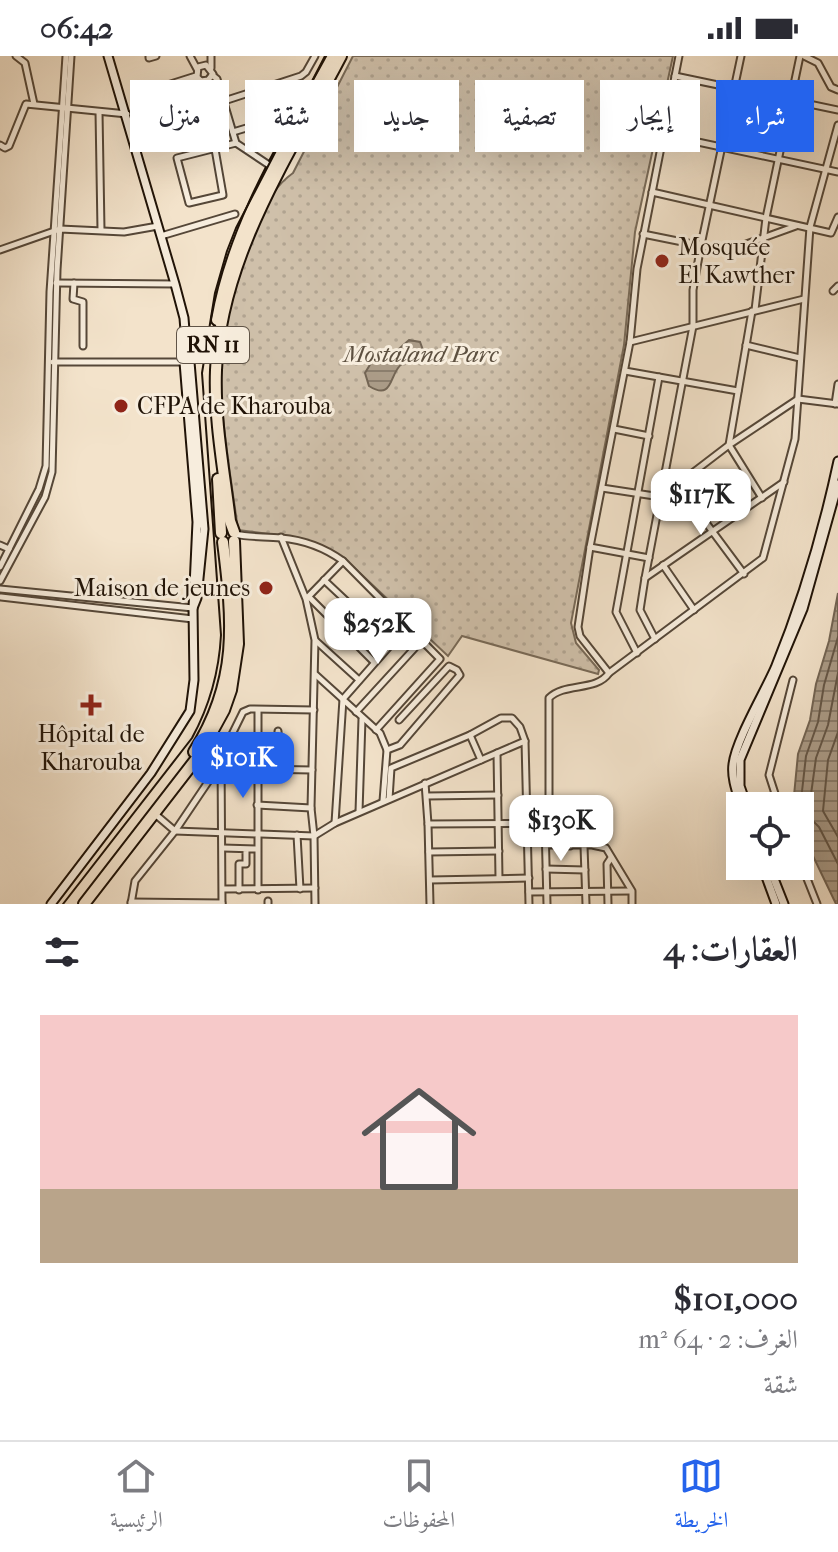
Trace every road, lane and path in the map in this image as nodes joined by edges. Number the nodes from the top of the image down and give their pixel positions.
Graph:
1 (16, 56) edge
2 (68, 56) edge
3 (108, 56) edge
4 (149, 56) edge
5 (156, 56) edge
6 (190, 56) edge
7 (211, 56) edge
8 (315, 56) edge
9 (333, 56) edge
10 (341, 56) edge
11 (679, 56) edge
12 (741, 56) edge
13 (802, 56) edge
14 (212, 71) junction
15 (197, 74) junction
16 (675, 76) junction
17 (217, 80) edge
18 (288, 80) edge
19 (674, 80) edge
20 (736, 80) edge
21 (797, 80) edge
22 (716, 85) edge
23 (838, 90) edge
24 (34, 104) junction
25 (814, 105) edge
26 (65, 108) junction
27 (838, 110) edge
28 (99, 112) junction
29 (127, 114) junction
30 (229, 118) edge
31 (838, 125) edge
32 (245, 128) edge
33 (233, 132) junction
34 (236, 143) junction
35 (0, 145) edge
36 (229, 145) edge
37 (215, 149) joint
38 (661, 152) edge
39 (720, 152) edge
40 (740, 152) edge
41 (781, 152) edge
42 (779, 160) junction
43 (273, 168) junction
44 (825, 169) junction
45 (838, 172) edge
46 (652, 192) junction
47 (709, 204) junction
48 (235, 214) dead end
49 (838, 217) edge
50 (766, 218) junction
51 (797, 225) junction
52 (158, 226) junction
53 (810, 227) junction
54 (56, 230) junction
55 (101, 231) junction
56 (643, 234) junction
57 (161, 236) junction
58 (763, 238) junction
59 (701, 245) junction
60 (0, 250) edge
61 (53, 283) junction
62 (74, 283) junction
63 (175, 284) junction
64 (804, 299) junction
65 (754, 310) junction
66 (693, 326) junction
67 (630, 342) junction
68 (213, 343) junction
69 (186, 344) junction
70 (746, 345) junction
71 (83, 346) dead end
72 (800, 358) junction
73 (52, 362) junction
74 (184, 362) junction
75 (624, 371) junction
76 (659, 377) junction
77 (683, 381) junction
78 (838, 384) edge
79 (738, 391) junction
80 (798, 399) junction
81 (837, 404) edge
82 (614, 429) junction
83 (649, 436) junction
84 (729, 445) junction
85 (838, 461) edge
86 (785, 482) junction
87 (838, 484) edge
88 (678, 485) junction
89 (602, 488) junction
90 (638, 494) junction
91 (661, 497) junction
92 (762, 498) junction
93 (715, 531) junction
94 (232, 537) junction
95 (281, 537) junction
96 (0, 545) edge
97 (590, 547) junction
98 (9, 549) junction
99 (626, 554) junction
100 (649, 558) junction
101 (7, 560) junction
102 (343, 561) junction
103 (663, 565) junction
104 (0, 567) edge
105 (744, 574) junction
106 (645, 578) junction
107 (324, 580) junction
108 (0, 581) edge
109 (0, 589) edge
110 (0, 597) edge
111 (308, 598) junction
112 (108, 599) junction
113 (107, 608) junction
114 (193, 608) junction
115 (694, 610) junction
116 (193, 619) junction
117 (408, 625) junction
118 (655, 639) junction
119 (315, 640) junction
120 (422, 640) junction
121 (391, 643) junction
122 (637, 653) junction
123 (374, 662) junction
124 (609, 673) junction
125 (315, 675) junction
126 (359, 680) junction
127 (793, 680) dead end
128 (343, 699) junction
129 (258, 710) junction
130 (314, 710) junction
131 (356, 712) junction
132 (362, 718) junction
133 (399, 720) dead end
134 (376, 730) junction
135 (278, 731) dead end
136 (470, 735) junction
137 (525, 741) junction
138 (387, 750) junction
139 (497, 753) junction
140 (221, 757) junction
141 (481, 760) junction
142 (257, 769) junction
143 (280, 769) junction
144 (312, 770) junction
145 (210, 779) junction
146 (425, 783) junction
147 (222, 784) junction
148 (737, 792) edge
149 (742, 792) edge
150 (774, 792) edge
151 (498, 795) junction
152 (427, 796) junction
153 (386, 800) junction
154 (257, 805) junction
155 (311, 808) junction
156 (359, 812) junction
157 (155, 814) junction
158 (335, 823) junction
159 (528, 823) junction
160 (547, 823) junction
161 (428, 824) junction
162 (498, 824) junction
163 (175, 831) junction
164 (224, 832) junction
165 (257, 834) junction
166 (297, 835) junction
167 (314, 836) junction
168 (546, 845) junction
169 (570, 846) junction
170 (584, 846) junction
171 (223, 848) junction
172 (257, 849) junction
173 (499, 851) junction
174 (429, 852) junction
175 (611, 858) junction
176 (546, 869) junction
177 (585, 870) junction
178 (499, 878) junction
179 (529, 878) junction
180 (429, 880) junction
181 (767, 880) edge
182 (775, 880) edge
183 (808, 880) edge
184 (315, 888) junction
185 (223, 889) junction
186 (300, 889) junction
187 (239, 890) junction
188 (258, 890) junction
189 (632, 891) junction
190 (529, 892) junction
191 (547, 892) junction
192 (585, 892) junction
193 (607, 892) junction
194 (131, 903) edge
195 (51, 904) edge
196 (77, 904) edge
197 (84, 904) edge
198 (222, 904) edge
199 (315, 904) edge
200 (430, 904) edge
201 (529, 904) edge
202 (547, 904) edge
203 (586, 904) edge
204 (608, 904) edge
205 (632, 904) edge
206 (776, 904) edge
207 (784, 904) edge
208 (817, 904) edge

1 - 24 street
2 - 26 street
3 - 29 street
4 - 5 street
6 - 15 street
7 - 14 street
8 - 18 street
9 - 43 highway, RN 11
10 - 94 highway, RN 11
11 - 16 street
12 - 20 street
13 - 21 street
13 - 23 street
14 - 15 street
14 - 15 street
14 - 17 street
15 - 15 street
16 - 19 street
16 - 22 street
24 - 26 street
24 - 35 street
25 - 27 street
26 - 28 street
26 - 54 street
28 - 29 street
28 - 55 street
29 - 52 street
30 - 33 street
31 - 44 street
32 - 33 street
33 - 34 street
34 - 36 street
34 - 43 street
37 - 37 street
38 - 46 street
39 - 47 street
40 - 42 street
41 - 42 street
42 - 44 street
42 - 50 street
43 - 68 highway, RN 11
44 - 45 street
44 - 53 street
46 - 47 street
46 - 56 street
47 - 50 street
47 - 59 street
48 - 57 street
49 - 53 street
50 - 51 street
50 - 58 street
51 - 53 street
51 - 58 street
52 - 55 street
52 - 57 street
53 - 64 street
54 - 55 street
54 - 60 street
54 - 61 street
56 - 59 street
56 - 67 street
57 - 63 street
58 - 59 street
58 - 65 street
59 - 66 street
61 - 62 street
61 - 73 street
62 - 63 street
62 - 71 street
63 - 69 street
64 - 65 street
64 - 72 street
65 - 66 street
65 - 70 street
66 - 67 street
66 - 77 street
67 - 75 street
68 - 69 highway
68 - 94 highway, RN 11
69 - 74 street
69 - 114 street
70 - 72 street
70 - 79 street
72 - 80 street
73 - 74 street
73 - 98 street
73 - 101 street
74 - 114 street
75 - 76 street
75 - 82 street
76 - 77 street
76 - 83 street
77 - 79 street
77 - 91 street
78 - 81 street
79 - 84 street
80 - 81 street
80 - 84 street
80 - 86 street
82 - 83 street
82 - 89 street
83 - 90 street
84 - 88 street
84 - 92 street
85 - 148 street
86 - 92 street
86 - 105 street
87 - 149 street
88 - 91 street
88 - 93 street
89 - 90 street
89 - 97 street
90 - 91 street
90 - 99 street
91 - 100 street
92 - 93 street
93 - 103 street
93 - 105 street
94 - 95 street
94 - 157 highway, RN 11
94 - 196 highway, RN 11
95 - 102 street
95 - 111 street
96 - 98 street
97 - 99 street
97 - 124 street
98 - 101 street
99 - 100 street
99 - 122 street
100 - 106 street
101 - 104 street
101 - 108 street
102 - 107 street
102 - 117 street
103 - 106 street
103 - 115 street
105 - 115 street
106 - 118 street
107 - 111 street
107 - 121 street
109 - 110 street
109 - 112 street
110 - 113 street
111 - 119 street
111 - 123 street
112 - 113 street
112 - 114 street
113 - 116 street
114 - 116 street
115 - 118 street
116 - 195 street
117 - 120 street
117 - 121 street
118 - 122 street
119 - 125 street
119 - 126 street
120 - 131 street
120 - 134 street
121 - 123 street
122 - 124 street
123 - 126 street
124 - 160 street
125 - 128 street
125 - 130 street
126 - 128 street
127 - 150 street
128 - 131 street
128 - 158 street
129 - 130 street
129 - 140 street
129 - 142 street
130 - 144 street
131 - 132 street
132 - 134 street
132 - 156 street
133 - 138 street
134 - 138 street
135 - 143 street
136 - 137 street
136 - 141 street
136 - 153 street
137 - 139 street
137 - 159 street
138 - 153 street
139 - 141 street
139 - 151 street
140 - 145 street
140 - 147 street
141 - 146 street
142 - 143 street
142 - 154 street
143 - 144 street
144 - 155 street
145 - 147 street
145 - 163 street
146 - 152 street
146 - 153 street
147 - 164 street
151 - 152 street
151 - 162 street
152 - 161 street
153 - 156 street
154 - 155 street
154 - 165 street
155 - 167 street
156 - 158 street
157 - 163 street
157 - 197 highway, RN 11
158 - 167 street
159 - 160 street
159 - 162 street
159 - 179 street
160 - 168 street
160 - 169 street
161 - 162 street
161 - 174 street
162 - 173 street
163 - 164 street
163 - 194 street
164 - 165 street
164 - 171 street
165 - 166 street
165 - 172 street
166 - 167 street
166 - 186 street
167 - 184 street
168 - 169 street
168 - 176 street
169 - 170 street
170 - 175 street
170 - 177 street
171 - 172 street
171 - 185 street
172 - 187 street
172 - 188 street
173 - 174 street
173 - 178 street
174 - 180 street
175 - 189 street
175 - 193 street
176 - 177 street
176 - 191 street
177 - 192 street
178 - 179 street
178 - 180 street
179 - 190 street
180 - 200 street
181 - 206 street
182 - 207 street
183 - 208 street
184 - 186 street
184 - 199 street
185 - 187 street
185 - 198 street
186 - 188 street
187 - 188 street
189 - 193 street
189 - 205 street
190 - 191 street
190 - 201 street
191 - 192 street
191 - 202 street
192 - 193 street
192 - 203 street
193 - 204 street
194 - 198 street

